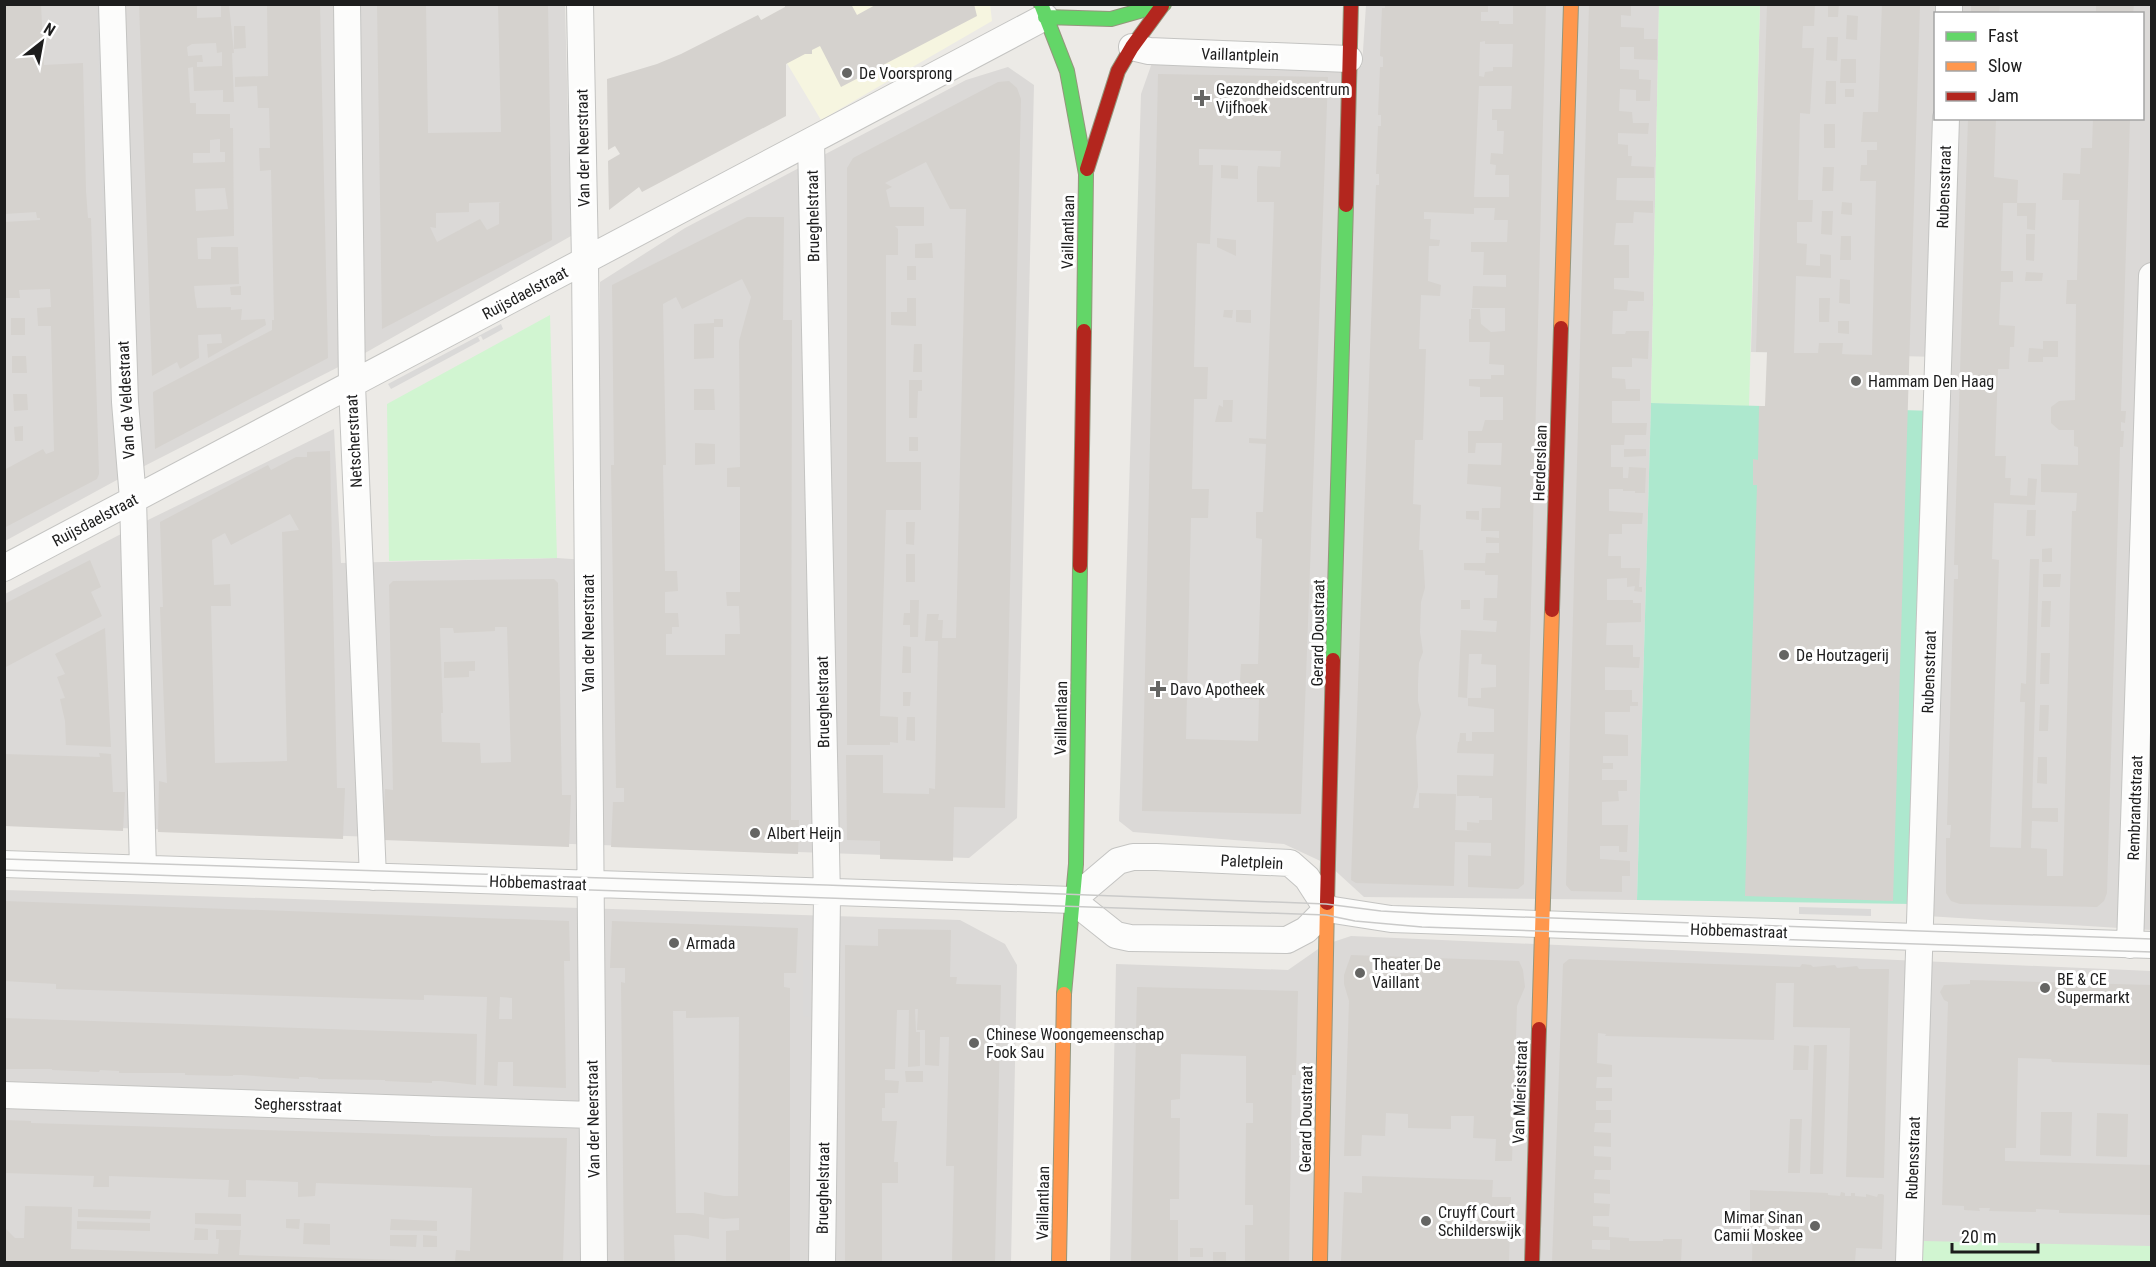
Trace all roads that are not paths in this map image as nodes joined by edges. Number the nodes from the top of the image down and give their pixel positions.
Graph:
1 (112, 4) edge
2 (347, 4) edge
3 (580, 4) edge
4 (1351, 4) edge
5 (1571, 4) edge
6 (1163, 5) edge
7 (1043, 11) edge
8 (1132, 47) junction
9 (1349, 59) junction
10 (1946, 120) edge
11 (812, 141) junction
12 (1086, 174) junction
13 (585, 261) junction
14 (2151, 276) edge
15 (352, 385) junction
16 (133, 500) junction
17 (4, 568) edge
18 (4, 864) edge
19 (143, 868) junction
20 (373, 877) junction
21 (591, 884) junction
22 (827, 891) junction
23 (1071, 900) junction
24 (1327, 909) junction
25 (1543, 923) junction
26 (1921, 937) junction
27 (2141, 945) edge
28 (4, 1095) edge
29 (592, 1115) junction
30 (594, 1263) edge
31 (822, 1263) edge
32 (1059, 1263) edge
33 (1320, 1263) edge
34 (1532, 1263) edge
35 (1909, 1263) edge

1 - 16 street, Van de Veldestraat
2 - 15 street, Netscherstraat
3 - 13 street, Van der Neerstraat
4 - 9 street, Gerard Doustraat
5 - 25 street, Herderslaan
6 - 7 street
6 - 8 street, Vaillantlaan
7 - 11 street, Ruijsdaelstraat
7 - 12 street, Vaillantlaan
8 - 9 street, Vaillantplein
8 - 12 street, Vaillantlaan
9 - 24 street, Gerard Doustraat
10 - 26 street, Rubensstraat
11 - 13 street, Ruijsdaelstraat
11 - 22 street, Brueghelstraat
12 - 23 street, Vaillantlaan
13 - 15 street, Ruijsdaelstraat
13 - 21 street, Van der Neerstraat
14 - 27 street, Rembrandtstraat
15 - 16 street, Ruijsdaelstraat
15 - 20 street, Netscherstraat
16 - 17 street, Ruijsdaelstraat
16 - 19 street, Van de Veldestraat
18 - 19 street, Hobbemastraat
19 - 20 street, Hobbemastraat
20 - 21 street, Hobbemastraat
21 - 22 street, Hobbemastraat
21 - 29 street, Van der Neerstraat
22 - 23 street, Hobbemastraat
22 - 31 street, Brueghelstraat
23 - 24 street
23 - 24 street, Paletplein
23 - 32 street, Vaillantlaan
24 - 25 street, Hobbemastraat
24 - 33 street, Gerard Doustraat
25 - 26 street, Hobbemastraat
25 - 34 street, Van Mierisstraat
26 - 27 street, Hobbemastraat
26 - 35 street, Rubensstraat
28 - 29 street, Seghersstraat
29 - 30 street, Van der Neerstraat

